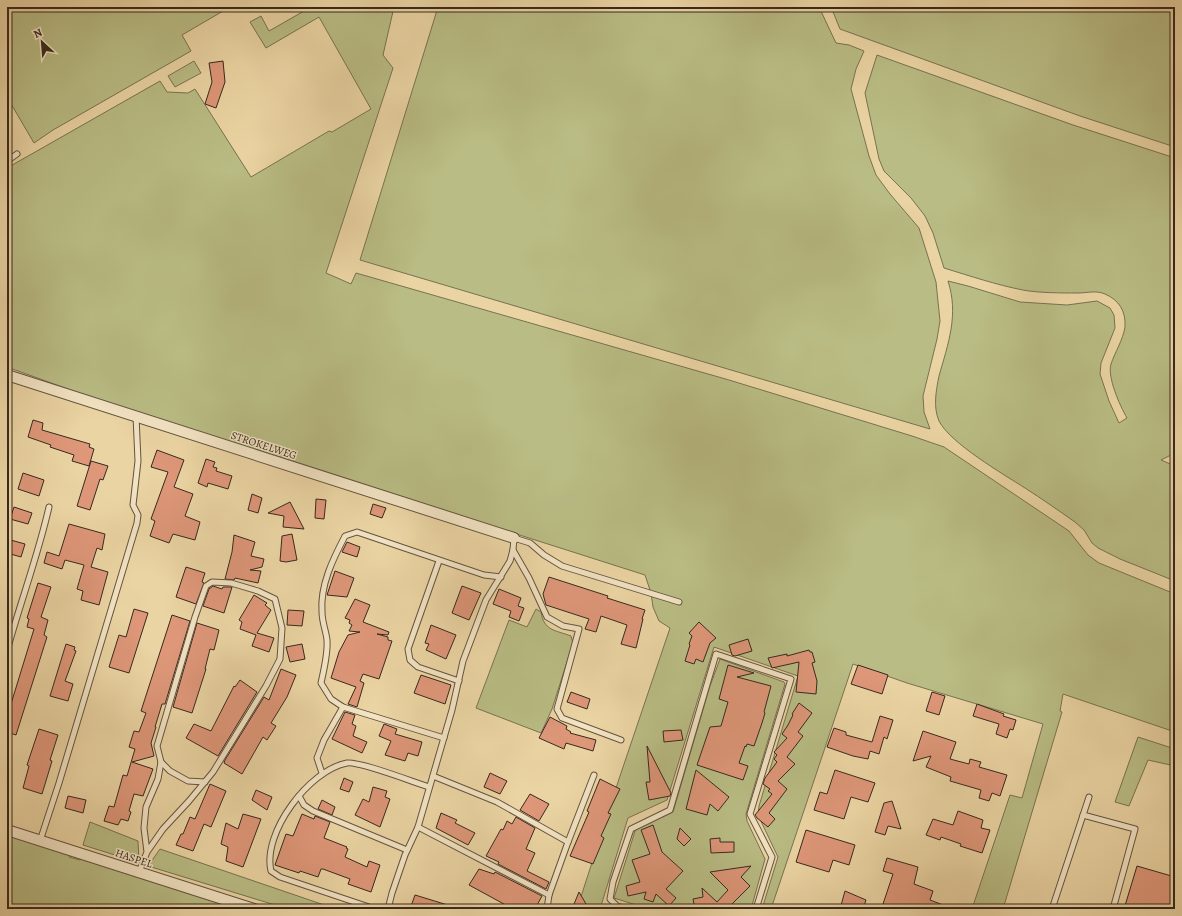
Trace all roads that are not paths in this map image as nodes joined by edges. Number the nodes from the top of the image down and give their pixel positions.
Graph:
1 (17, 154) dead end
2 (7, 161) edge
3 (7, 375) edge
4 (136, 416) junction
5 (49, 507) dead end
6 (514, 538) junction
7 (514, 550) junction
8 (439, 561) junction
9 (501, 577) junction
10 (679, 602) dead end
11 (7, 651) edge
12 (459, 681) junction
13 (343, 707) junction
14 (444, 738) junction
15 (622, 740) dead end
16 (161, 762) junction
17 (322, 773) junction
18 (594, 775) dead end
19 (433, 776) junction
20 (205, 782) junction
21 (429, 787) junction
22 (299, 796) junction
23 (1089, 797) dead end
24 (1083, 815) junction
25 (418, 828) junction
26 (7, 830) edge
27 (40, 841) junction
28 (568, 842) junction
29 (407, 850) junction
30 (147, 852) junction
31 (139, 872) junction
32 (549, 895) junction
33 (254, 909) edge
34 (375, 909) edge
35 (388, 909) edge
36 (547, 909) edge
37 (627, 909) edge
38 (756, 909) edge
39 (1052, 909) edge
40 (1113, 909) edge

1 - 2 lane
3 - 4 street, STROKELWEG
4 - 6 street, STROKELWEG
4 - 27 lane
5 - 11 lane
6 - 7 lane
6 - 10 lane
7 - 9 lane
7 - 15 lane
8 - 9 lane
8 - 12 lane
8 - 13 lane
9 - 12 lane
12 - 14 lane
13 - 14 lane
13 - 17 lane
14 - 19 lane
16 - 20 lane
16 - 20 lane
16 - 30 lane
17 - 21 lane
17 - 22 lane
18 - 28 lane
19 - 21 lane
19 - 28 lane
20 - 30 lane
21 - 25 lane
22 - 29 lane
22 - 34 lane
23 - 24 lane
24 - 39 lane
24 - 40 lane
25 - 29 lane
25 - 32 lane
26 - 27 street, HASPEL
27 - 31 street, HASPEL
28 - 32 lane
29 - 35 lane
30 - 31 lane
31 - 33 street, HASPEL
32 - 36 lane
37 - 38 lane

